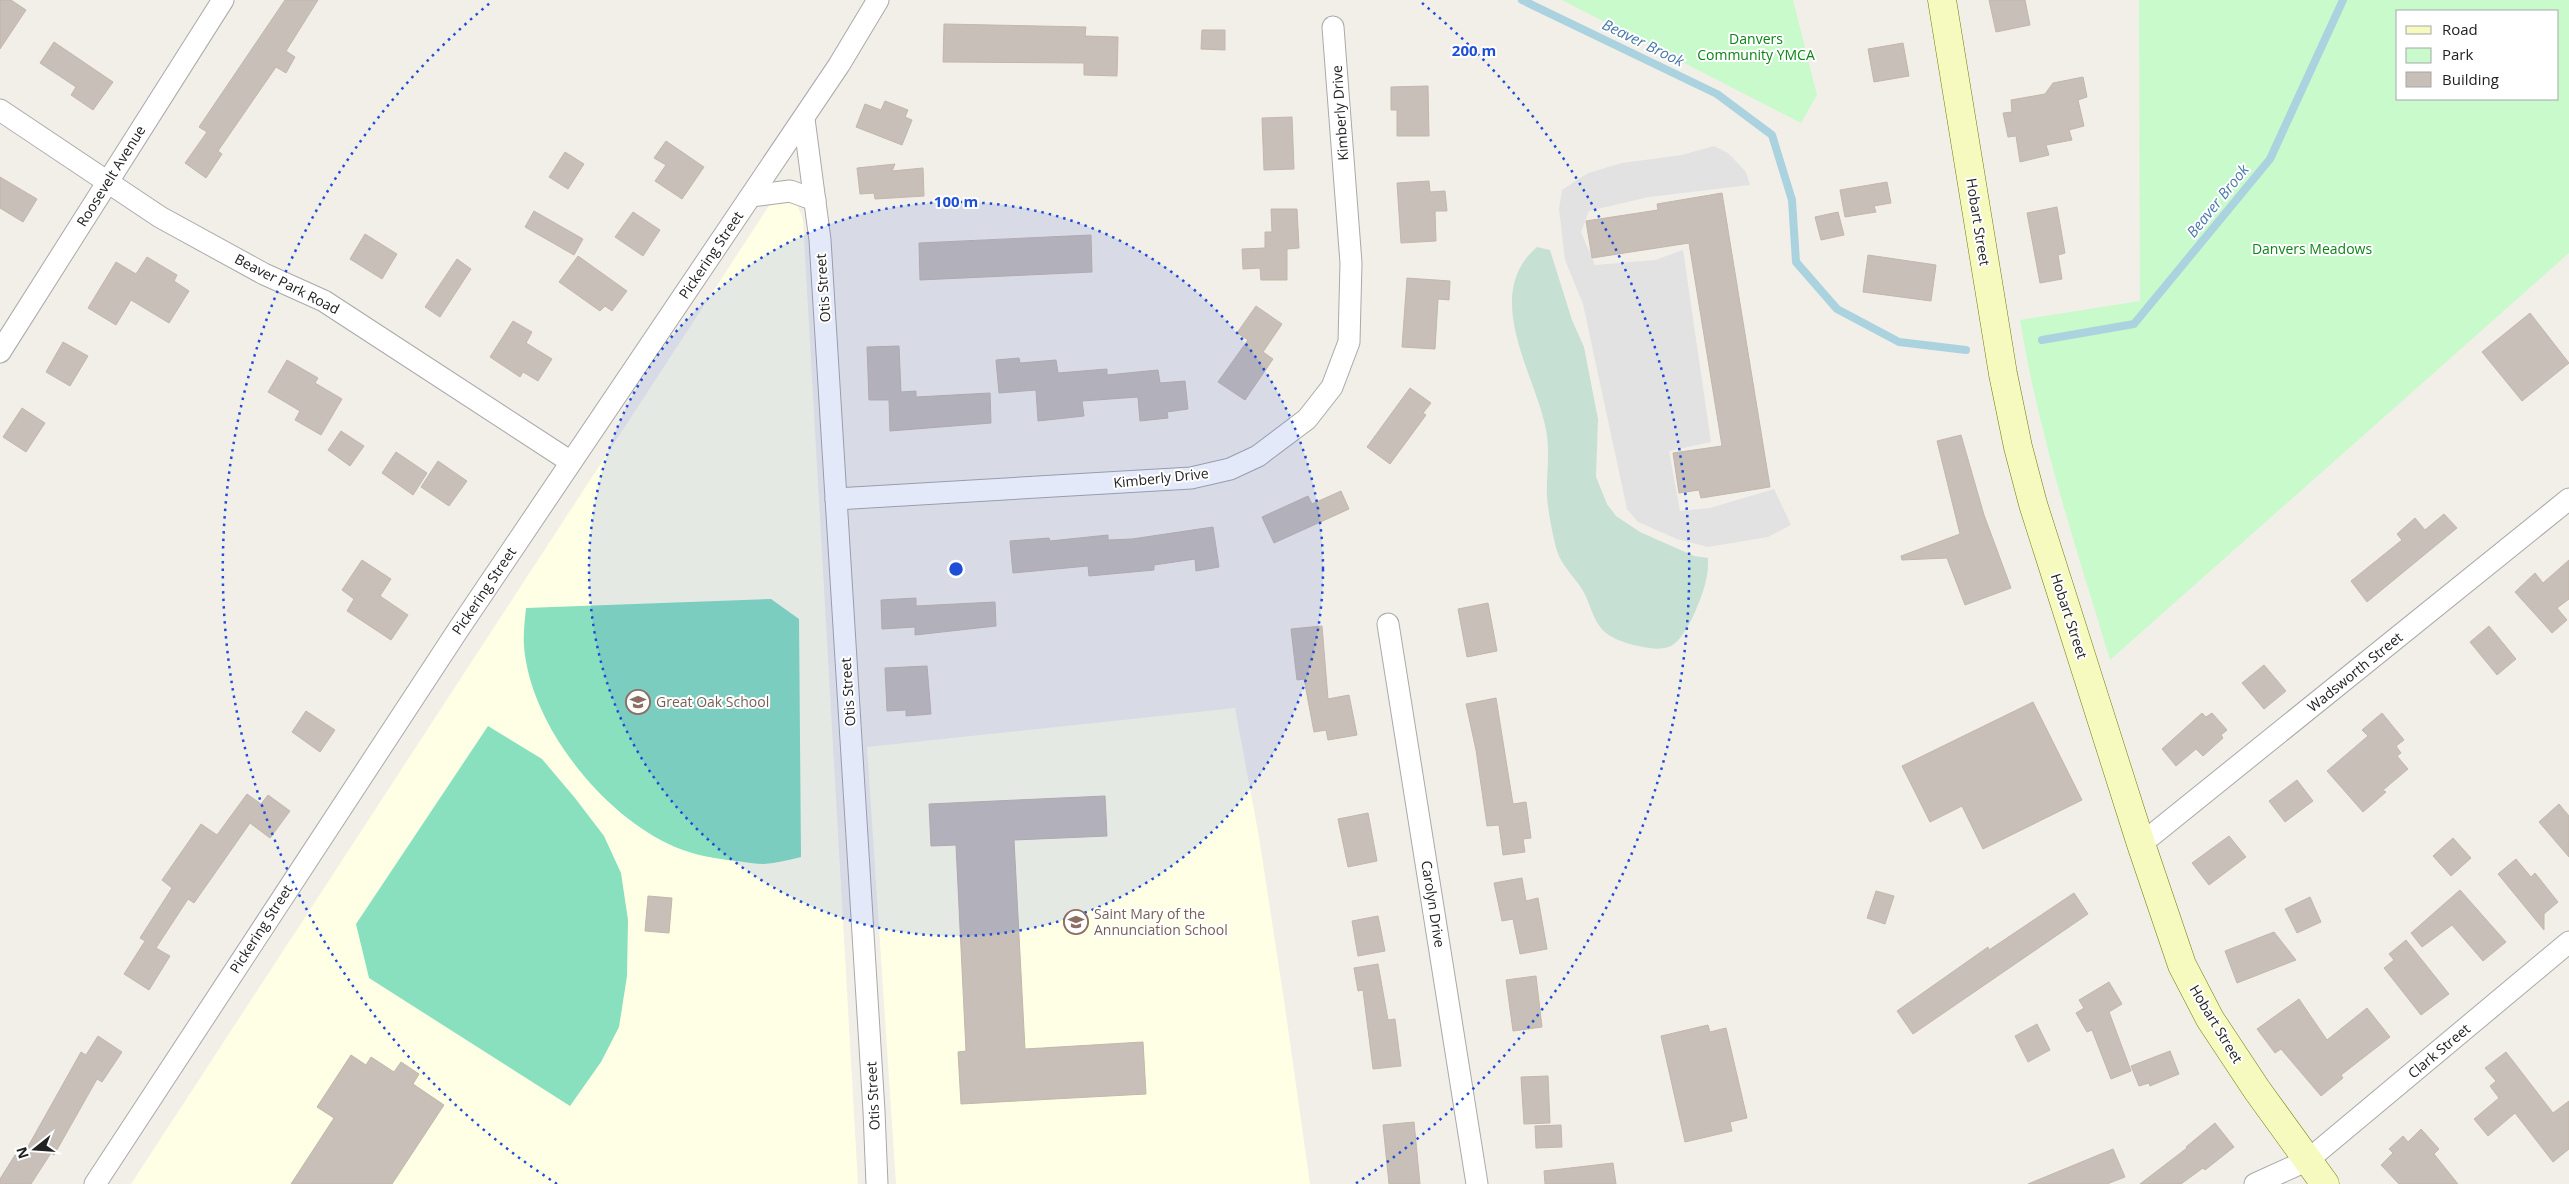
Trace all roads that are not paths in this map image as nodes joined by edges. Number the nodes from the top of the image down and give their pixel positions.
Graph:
1 (223, 0) edge
2 (878, 0) edge
3 (1942, 0) edge
4 (1333, 27) dead end
5 (0, 110) edge
6 (804, 119) junction
7 (108, 182) junction
8 (751, 196) junction
9 (815, 200) junction
10 (0, 352) edge
11 (571, 462) junction
12 (836, 499) junction
13 (2569, 499) edge
14 (1388, 624) dead end
15 (2141, 844) junction
16 (2569, 942) edge
17 (2308, 1160) junction
18 (95, 1184) edge
19 (877, 1184) edge
20 (1477, 1184) edge
21 (2254, 1184) edge
22 (2326, 1184) edge

1 - 7 street, Roosevelt Avenue
2 - 6 street, Pickering Street
3 - 15 main road, Hobart Street
4 - 12 street, Kimberly Drive
5 - 7 street, Beaver Park Road
6 - 8 street, Pickering Street
6 - 9 street, Otis Street
7 - 10 street, Roosevelt Avenue
7 - 11 street, Beaver Park Road
8 - 9 street
8 - 11 street, Pickering Street
9 - 12 street, Otis Street
11 - 18 street, Pickering Street
12 - 19 street, Otis Street
13 - 15 street, Wadsworth Street
14 - 20 street, Carolyn Drive
15 - 17 main road, Hobart Street
16 - 17 street, Clark Street
17 - 21 street
17 - 22 main road, Hobart Street

